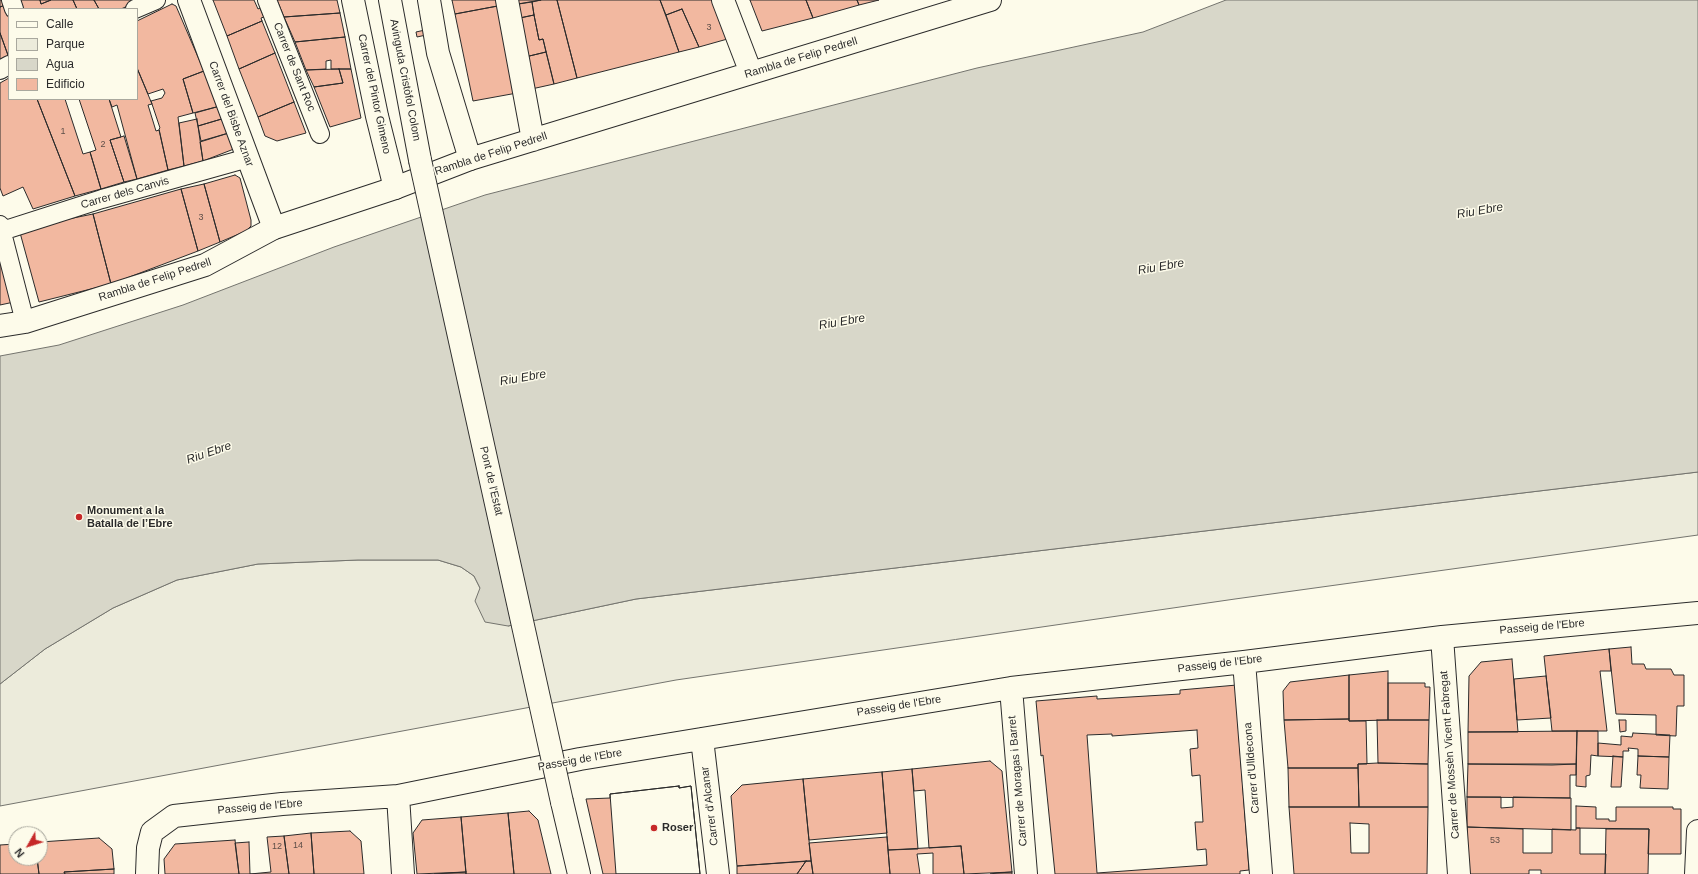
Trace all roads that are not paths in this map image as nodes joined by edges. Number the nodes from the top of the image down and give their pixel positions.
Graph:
1 (156, 0) edge
2 (189, 0) edge
3 (267, 0) edge
4 (353, 0) edge
5 (390, 0) edge
6 (429, 0) edge
7 (507, 0) edge
8 (723, 0) edge
9 (990, 0) edge
10 (137, 8) edge
11 (751, 73) junction
12 (320, 134) dead end
13 (533, 140) junction
14 (248, 158) junction
15 (470, 159) junction
16 (420, 160) joint
17 (395, 188) junction
18 (1, 228) edge
19 (274, 228) junction
20 (25, 322) junction
21 (0, 326) edge
22 (1698, 613) edge
23 (1442, 637) junction
24 (1244, 662) junction
25 (1011, 688) junction
26 (702, 739) junction
27 (398, 796) junction
28 (1698, 831) edge
29 (147, 874) edge
30 (404, 874) edge
31 (579, 874) edge
32 (718, 874) edge
33 (1026, 874) edge
34 (1261, 874) edge
35 (1459, 874) edge
36 (1696, 874) edge

1 - 10 street
2 - 14 street, Carrer del Bisbe Aznar
3 - 12 street, Carrer de Sant Roc
4 - 17 street, Carrer del Pintor Gimeno
5 - 16 street, Avinguda Cristòfol Colom
6 - 15 street
7 - 13 street
8 - 11 street
9 - 11 street, Rambla de Felip Pedrell
11 - 13 street, Rambla de Felip Pedrell
13 - 15 street, Rambla de Felip Pedrell
14 - 18 street, Carrer dels Canvis
14 - 19 street, Carrer del Bisbe Aznar
15 - 17 street, Rambla de Felip Pedrell
16 - 31 street, Pont de l'Estat, bridge
17 - 19 street, Rambla de Felip Pedrell
18 - 20 street
19 - 20 street, Rambla de Felip Pedrell
20 - 21 street, Rambla de Felip Pedrell
22 - 23 street, Passeig de l'Ebre
23 - 24 street, Passeig de l'Ebre
23 - 35 street, Carrer de Mossèn Vicent Fabregat
24 - 25 street, Passeig de l'Ebre
24 - 34 street, Carrer d'Ulldecona
25 - 26 street, Passeig de l'Ebre
25 - 33 street, Carrer de Moragas i Barret
26 - 27 street, Passeig de l'Ebre
26 - 32 street, Carrer d'Alcanar
27 - 29 street, Passeig de l'Ebre
27 - 30 street
28 - 36 street

